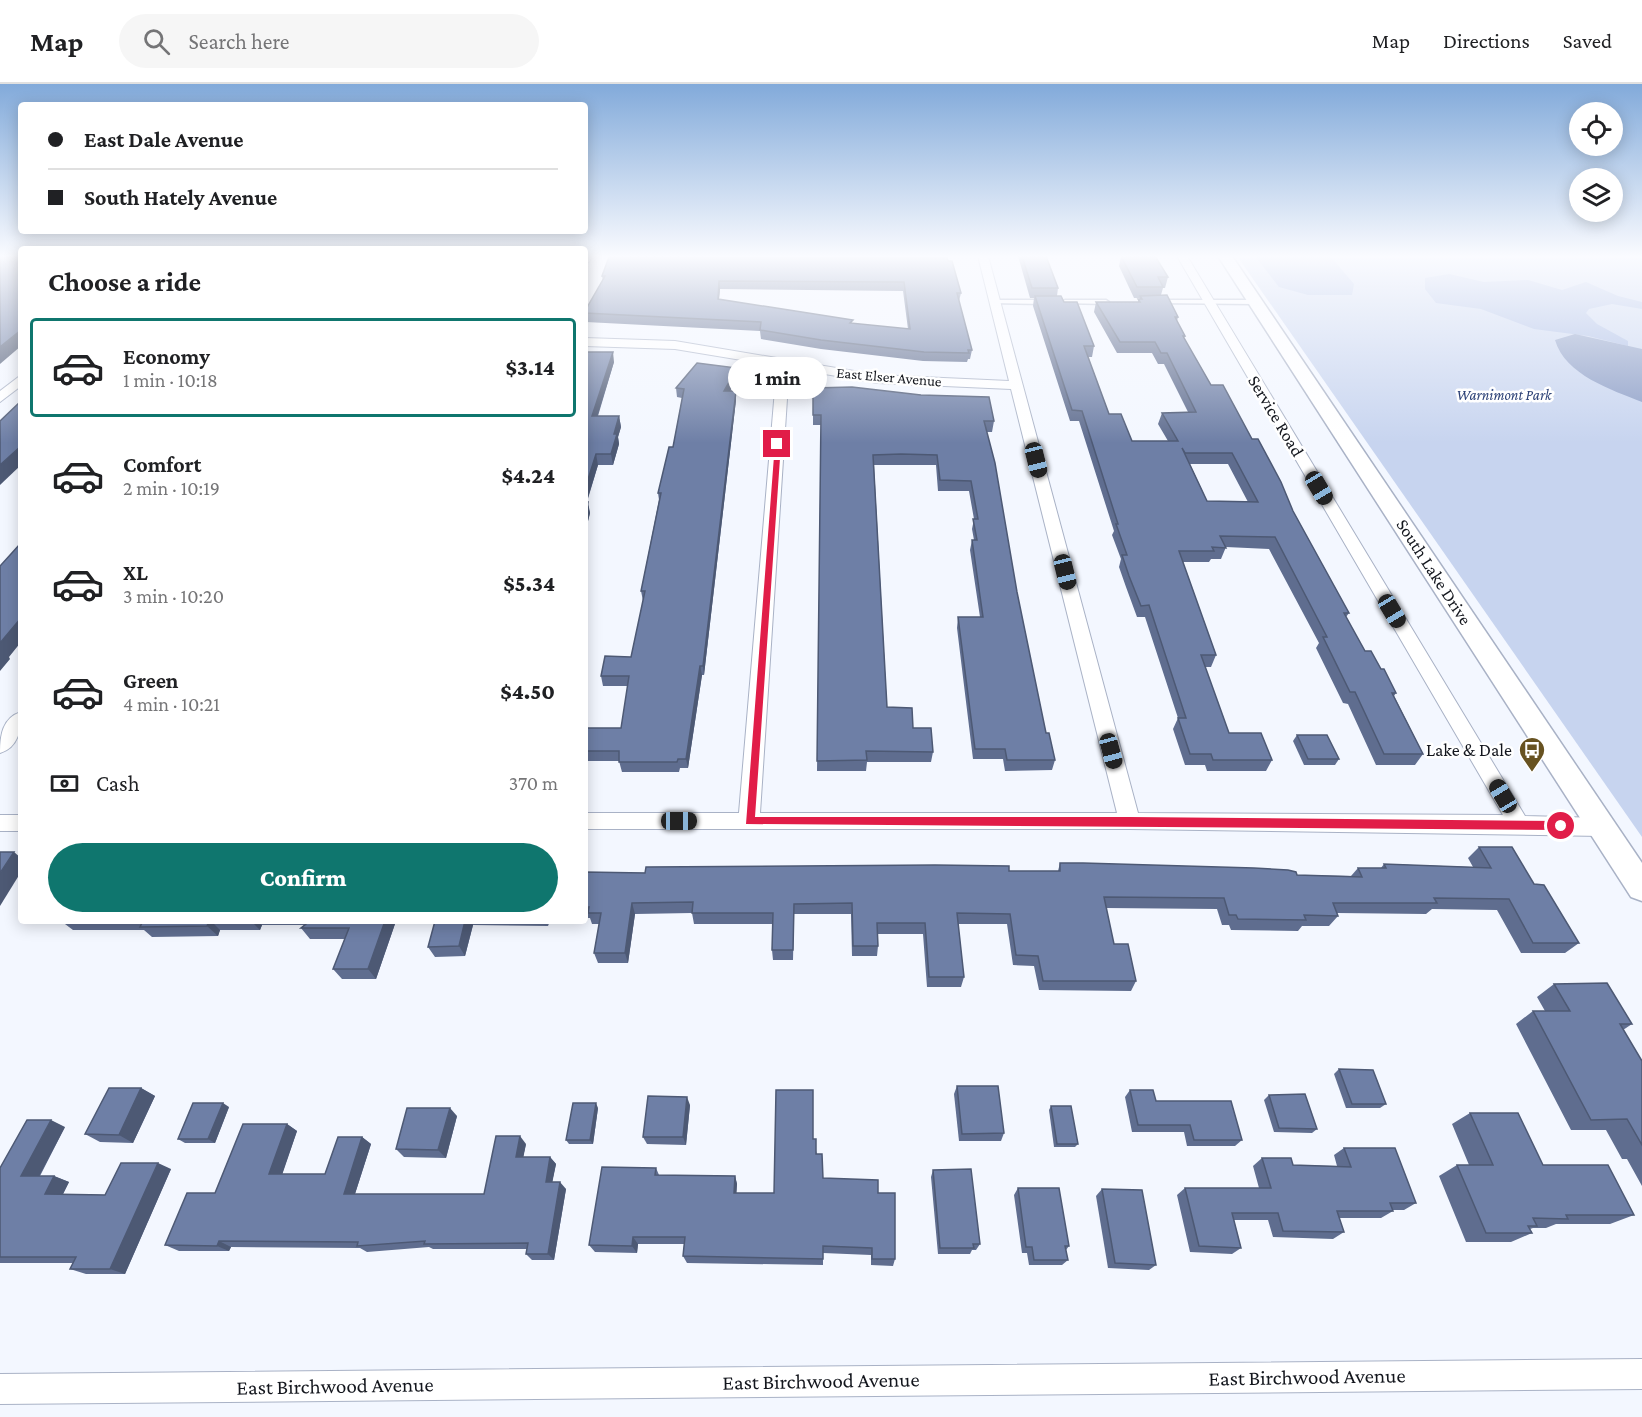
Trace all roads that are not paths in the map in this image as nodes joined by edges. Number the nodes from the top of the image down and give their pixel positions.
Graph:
1 (998, 318) edge
2 (1218, 318) edge
3 (1266, 318) edge
4 (588, 342) edge
5 (783, 364) junction
6 (18, 383) edge
7 (1016, 385) junction
8 (0, 398) edge
9 (18, 723) edge
10 (0, 746) edge
11 (588, 821) edge
12 (749, 821) junction
13 (1130, 821) junction
14 (0, 823) edge
15 (18, 823) edge
16 (1519, 824) junction
17 (1602, 827) junction
18 (1642, 888) edge
19 (1642, 1374) edge
20 (0, 1389) edge

1 - 7 street
2 - 16 street, Service Road
3 - 17 main road, South Lake Drive
4 - 5 street, East Elser Avenue
5 - 7 street, East Elser Avenue
5 - 12 street
6 - 8 street
7 - 13 street
9 - 10 street
11 - 12 street
12 - 13 street
13 - 16 street
14 - 15 street
16 - 17 street
17 - 18 main road, South Lake Drive
19 - 20 street, East Birchwood Avenue

